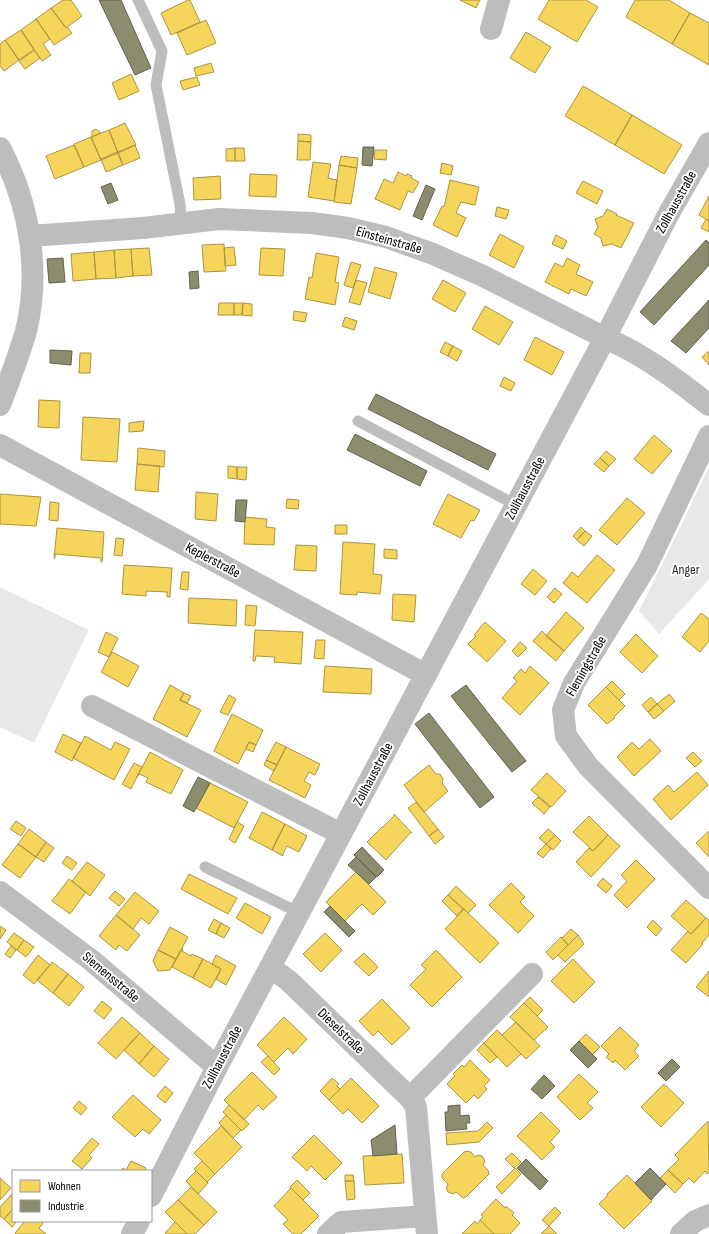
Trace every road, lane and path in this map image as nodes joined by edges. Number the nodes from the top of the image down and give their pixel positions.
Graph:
1 (138, 0) edge
2 (499, 0) edge
3 (491, 29) dead end
4 (709, 142) edge
5 (0, 148) edge
6 (181, 223) junction
7 (30, 236) junction
8 (604, 338) junction
9 (5, 380) edge
10 (0, 405) edge
11 (709, 405) edge
12 (358, 421) dead end
13 (709, 436) edge
14 (0, 445) edge
15 (516, 505) junction
16 (426, 675) junction
17 (92, 706) dead end
18 (341, 834) junction
19 (205, 868) dead end
20 (709, 888) edge
21 (0, 892) edge
22 (300, 913) junction
23 (270, 967) junction
24 (532, 974) dead end
25 (217, 1067) junction
26 (410, 1098) junction
27 (152, 1194) edge
28 (709, 1215) edge
29 (138, 1222) edge
30 (426, 1225) edge
31 (132, 1234) edge
32 (328, 1234) edge
33 (681, 1234) edge

1 - 6 lane
2 - 3 street
4 - 8 street, Zollhausstraße
5 - 7 street
6 - 7 street, Einsteinstraße
6 - 8 street, Einsteinstraße
7 - 9 street
8 - 11 street, Einsteinstraße
8 - 15 street, Zollhausstraße
9 - 10 street
12 - 15 lane
13 - 20 street, Flemingstraße
14 - 16 street, Keplerstraße
15 - 16 street, Zollhausstraße
16 - 18 street, Zollhausstraße
17 - 18 street
18 - 22 street, Zollhausstraße
19 - 22 lane
21 - 25 street, Siemensstraße
22 - 23 street, Zollhausstraße
23 - 25 street, Zollhausstraße
23 - 26 street, Dieselstraße
24 - 26 street
25 - 27 street, Zollhausstraße
26 - 30 street, Dieselstraße
28 - 33 street
29 - 31 street
30 - 32 street, Dieselstraße

